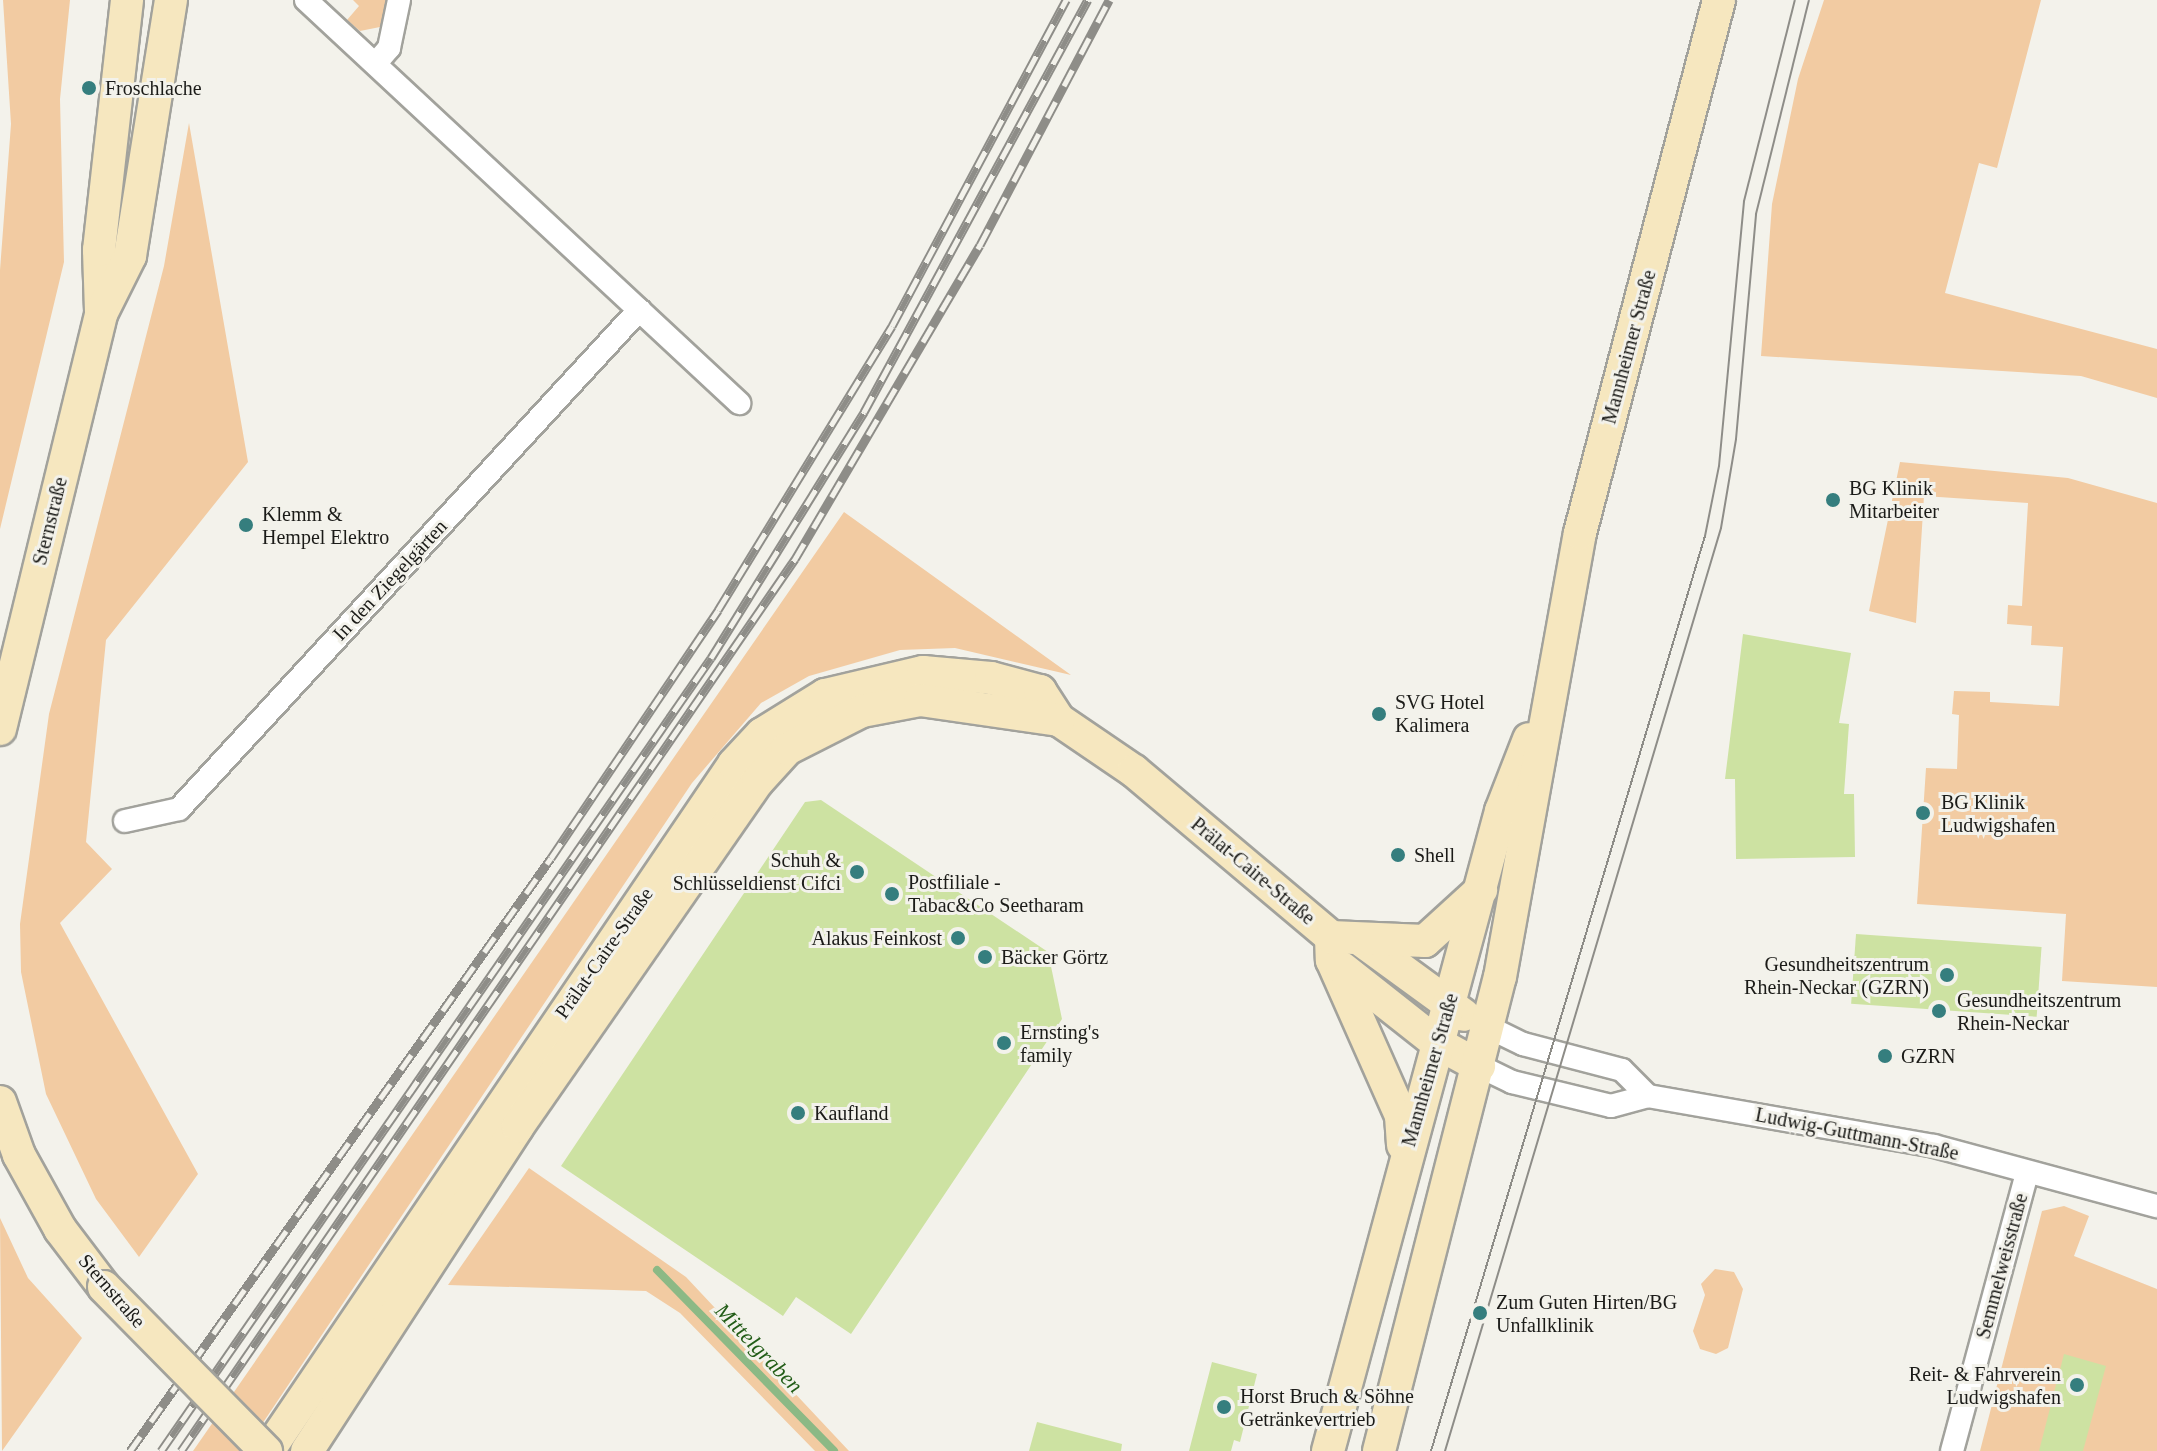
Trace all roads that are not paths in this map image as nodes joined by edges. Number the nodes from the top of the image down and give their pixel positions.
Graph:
1 (127, 0) edge
2 (171, 0) edge
3 (306, 0) edge
4 (399, 0) edge
5 (1719, 0) edge
6 (376, 63) junction
7 (639, 310) junction
8 (101, 314) junction
9 (739, 403) dead end
10 (0, 729) edge
11 (1516, 814) junction
12 (125, 821) dead end
13 (1481, 890) junction
14 (1341, 946) junction
15 (1449, 1007) junction
16 (1488, 1027) junction
17 (1437, 1043) junction
18 (1479, 1066) junction
19 (1648, 1096) junction
20 (0, 1102) edge
21 (1404, 1156) junction
22 (2027, 1173) junction
23 (2157, 1206) edge
24 (368, 1328) junction
25 (267, 1451) edge
26 (307, 1451) edge
27 (1328, 1451) edge
28 (1379, 1451) edge
29 (1952, 1451) edge

1 - 8 street, Sternstraße
2 - 8 street, Sternstraße
3 - 6 street
4 - 6 street
5 - 11 street, Mannheimer Straße
6 - 7 street
7 - 9 street
7 - 12 street, In den Ziegelgärten
8 - 10 street, Sternstraße
11 - 13 street, Mannheimer Straße
11 - 16 street, Mannheimer Straße
13 - 14 street
13 - 15 street, Mannheimer Straße
14 - 15 street, Prälat-Caire-Straße
14 - 17 street, Prälat-Caire-Straße
14 - 21 street
14 - 24 street, Prälat-Caire-Straße
15 - 16 street, Prälat-Caire-Straße
15 - 17 street, Mannheimer Straße
16 - 18 street, Mannheimer Straße
16 - 19 street
17 - 18 street, Prälat-Caire-Straße
17 - 21 street, Mannheimer Straße
18 - 19 street, Ludwig-Guttmann-Straße
18 - 28 street, Mannheimer Straße
19 - 22 street, Ludwig-Guttmann-Straße
20 - 25 street, Sternstraße, bridge
21 - 27 street, Mannheimer Straße
22 - 23 street, Ludwig-Guttmann-Straße
22 - 29 street, Semmelweisstraße
24 - 25 street, Prälat-Caire-Straße
24 - 26 street, Prälat-Caire-Straße

